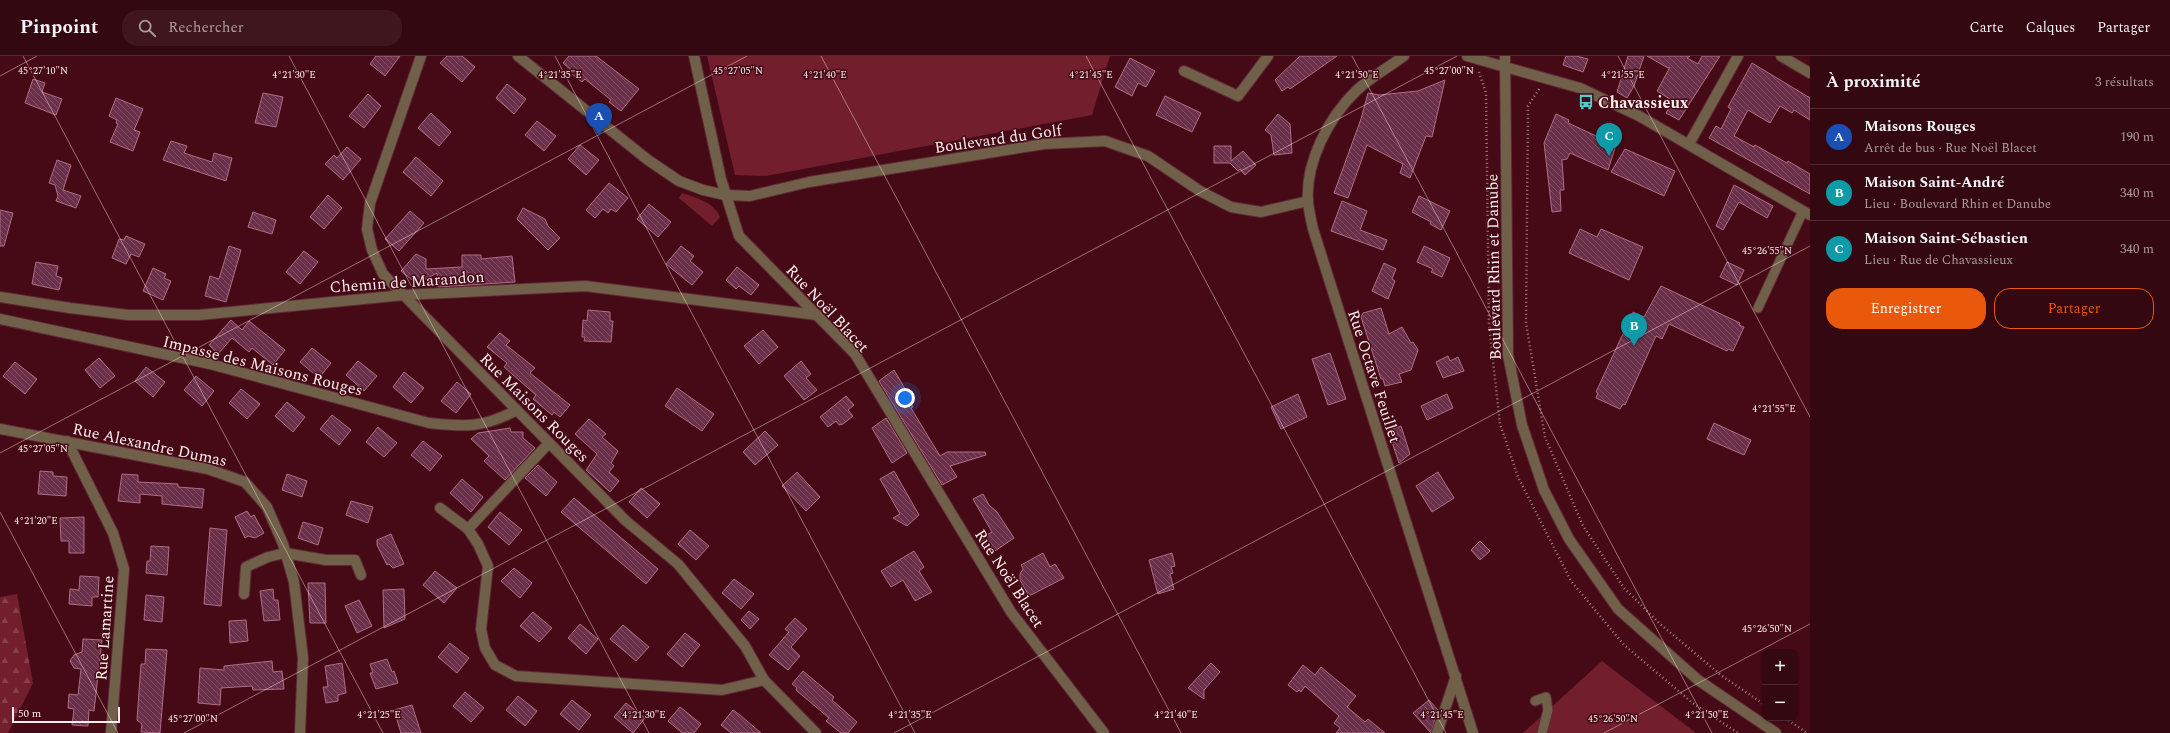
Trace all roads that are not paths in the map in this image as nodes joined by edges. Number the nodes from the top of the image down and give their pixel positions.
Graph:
1 (421, 56) edge
2 (518, 56) edge
3 (694, 56) edge
4 (1268, 56) edge
5 (1404, 56) edge
6 (1505, 56) edge
7 (1738, 56) edge
8 (1781, 56) edge
9 (1471, 57) edge
10 (1505, 67) junction
11 (1184, 71) dead end
12 (1810, 72) edge
13 (1689, 144) junction
14 (725, 195) junction
15 (1308, 201) junction
16 (1807, 213) edge
17 (404, 295) junction
18 (0, 297) edge
19 (1758, 308) dead end
20 (817, 315) junction
21 (0, 319) edge
22 (517, 410) junction
23 (0, 429) edge
24 (68, 441) junction
25 (549, 442) junction
26 (440, 508) dead end
27 (468, 529) junction
28 (286, 554) junction
29 (361, 576) dead end
30 (244, 594) dead end
31 (1456, 676) junction
32 (764, 680) junction
33 (1534, 701) dead end
34 (111, 733) edge
35 (300, 733) edge
36 (816, 733) edge
37 (1104, 733) edge
38 (1437, 733) edge
39 (1474, 733) edge
40 (1542, 733) edge
41 (1776, 733) edge

1 - 17 street, Rue Maisons Rouges
2 - 14 street
3 - 14 street, Rue Noël Blacet
4 - 11 street
5 - 15 street, Rue Octave Feuillet
6 - 10 street, Boulevard Rhin et Danube
7 - 13 street
8 - 12 street
9 - 10 street
10 - 13 street
10 - 41 street, Boulevard Rhin et Danube
13 - 16 street
14 - 15 street, Boulevard du Golf
14 - 20 street, Rue Noël Blacet
15 - 31 street, Rue Octave Feuillet
16 - 19 lane
17 - 18 street, Chemin de Marandon
17 - 20 street, Chemin de Marandon
17 - 22 street, Rue Maisons Rouges
20 - 37 street, Rue Noël Blacet
21 - 22 street, Impasse des Maisons Rouges
22 - 25 street, Rue Maisons Rouges
23 - 24 street, Rue Alexandre Dumas
24 - 28 street, Rue Alexandre Dumas
24 - 34 street, Rue Lamartine
25 - 27 street
25 - 32 street, Rue Maisons Rouges
26 - 27 street
27 - 32 street
28 - 29 street
28 - 30 street
28 - 35 street, Rue Alexandre Dumas
31 - 38 street
31 - 39 street, Rue Octave Feuillet
32 - 36 street, Rue Maisons Rouges
33 - 40 lane

